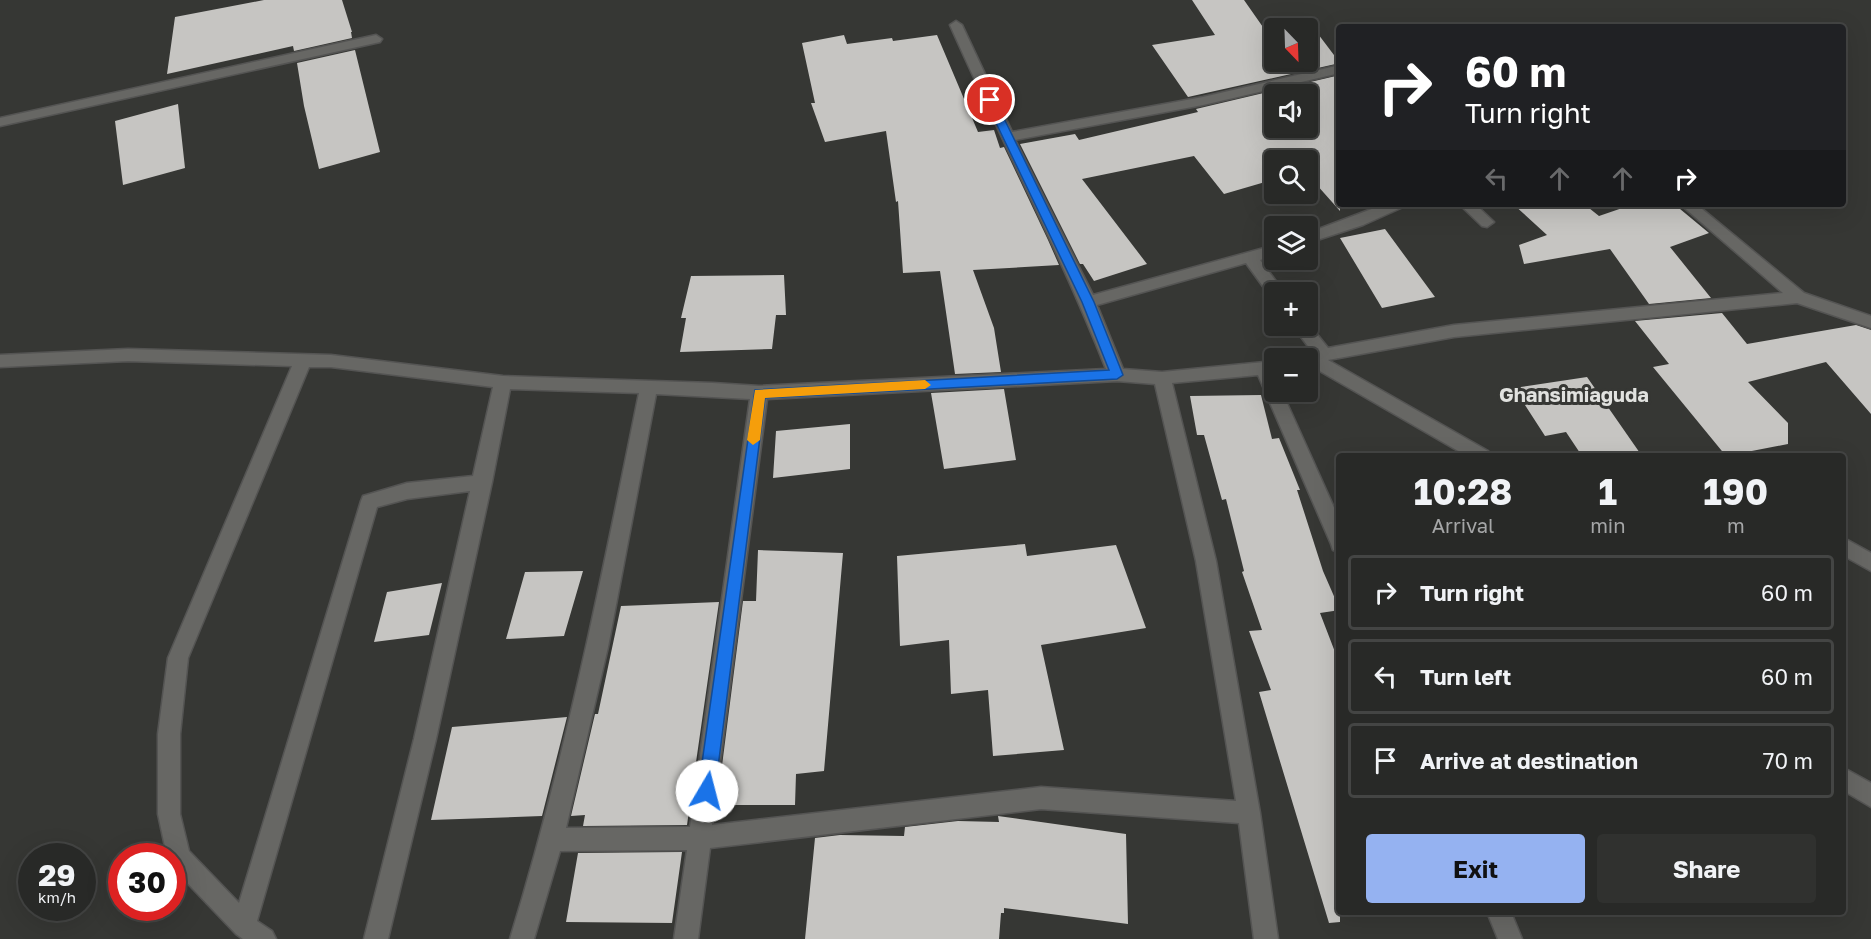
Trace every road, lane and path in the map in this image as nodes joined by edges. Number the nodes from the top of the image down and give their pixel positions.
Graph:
1 (956, 25) dead end
2 (376, 39) dead end
3 (1336, 70) edge
4 (0, 122) edge
5 (1007, 137) junction
6 (1391, 207) edge
7 (1470, 207) edge
8 (1691, 207) edge
9 (1487, 222) dead end
10 (1318, 235) edge
11 (1264, 254) edge
12 (1250, 258) junction
13 (1268, 282) edge
14 (1798, 297) junction
15 (1088, 302) junction
16 (1871, 322) edge
17 (1318, 358) edge
18 (303, 360) junction
19 (0, 361) edge
20 (1318, 361) edge
21 (1264, 368) edge
22 (1117, 375) junction
23 (1162, 378) junction
24 (503, 382) junction
25 (649, 388) junction
26 (759, 393) junction
27 (1283, 402) edge
28 (1477, 453) edge
29 (483, 482) junction
30 (1336, 534) edge
31 (1846, 547) edge
32 (1871, 563) edge
33 (1846, 779) edge
34 (1871, 796) edge
35 (1249, 813) junction
36 (701, 838) junction
37 (552, 840) junction
38 (1499, 915) edge
39 (244, 926) junction
40 (264, 939) edge
41 (376, 939) edge
42 (522, 939) edge
43 (686, 939) edge
44 (1266, 939) edge
45 (1510, 939) edge

1 - 5 street
2 - 4 street
3 - 5 street
5 - 15 street
6 - 10 street
7 - 9 street
8 - 14 street
11 - 12 street
12 - 13 street
12 - 15 street
14 - 16 street
14 - 17 street
15 - 22 street
18 - 19 street
18 - 24 street
18 - 39 street
20 - 28 street
21 - 23 street
22 - 23 street
22 - 26 street
23 - 35 street
24 - 25 street
24 - 29 street
25 - 26 street
25 - 37 street
26 - 36 street
27 - 30 street
29 - 39 street
29 - 41 street
31 - 32 street
33 - 34 street
35 - 36 street
35 - 44 street
36 - 37 street
36 - 43 street
37 - 42 street
38 - 45 street
39 - 40 street

